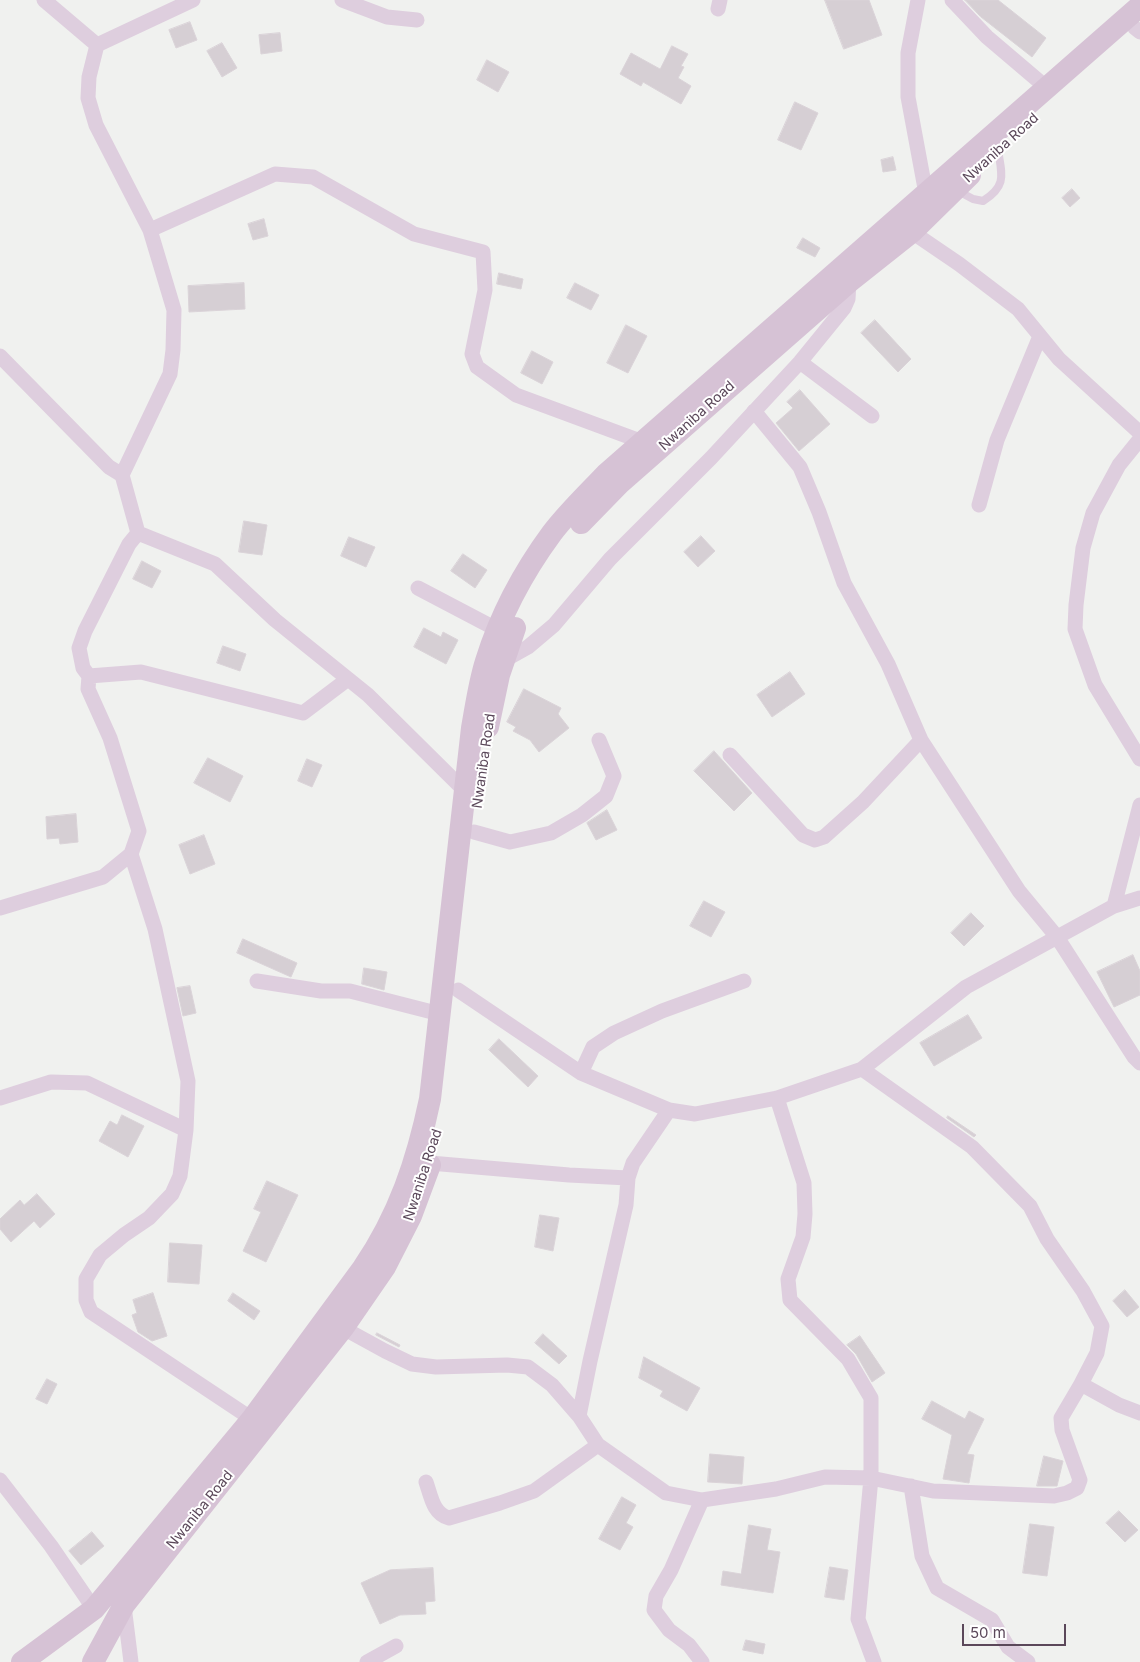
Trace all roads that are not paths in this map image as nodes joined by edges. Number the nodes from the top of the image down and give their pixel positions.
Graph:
1 (44, 0) edge
2 (193, 0) edge
3 (342, 0) edge
4 (918, 0) edge
5 (952, 0) edge
6 (1140, 6) edge
7 (417, 20) dead end
8 (1138, 28) edge
9 (97, 45) junction
10 (1047, 88) junction
11 (998, 150) junction
12 (954, 189) junction
13 (926, 194) junction
14 (150, 230) junction
15 (912, 232) junction
16 (850, 282) junction
17 (1040, 336) junction
18 (0, 356) edge
19 (800, 362) junction
20 (754, 411) junction
21 (872, 416) dead end
22 (1140, 433) edge
23 (1140, 439) edge
24 (642, 442) junction
25 (122, 475) junction
26 (979, 505) dead end
27 (138, 533) junction
28 (418, 588) dead end
29 (498, 630) junction
30 (503, 661) junction
31 (89, 676) junction
32 (348, 679) junction
33 (599, 740) dead end
34 (921, 740) junction
35 (730, 755) dead end
36 (1140, 759) edge
37 (465, 791) junction
38 (1140, 805) edge
39 (474, 832) junction
40 (131, 854) junction
41 (1140, 898) edge
42 (1114, 906) junction
43 (0, 908) edge
44 (1058, 937) junction
45 (258, 981) dead end
46 (744, 981) dead end
47 (458, 990) junction
48 (440, 1014) junction
49 (1140, 1063) edge
50 (862, 1069) junction
51 (581, 1072) junction
52 (0, 1098) edge
53 (777, 1098) junction
54 (669, 1110) junction
55 (186, 1130) junction
56 (430, 1163) junction
57 (628, 1178) junction
58 (343, 1328) junction
59 (1081, 1384) junction
60 (1140, 1413) edge
61 (580, 1416) junction
62 (252, 1419) junction
63 (598, 1445) junction
64 (871, 1478) junction
65 (0, 1480) edge
66 (426, 1482) dead end
67 (911, 1486) junction
68 (702, 1500) junction
69 (124, 1605) junction
70 (94, 1609) junction
71 (396, 1646) dead end
72 (22, 1662) edge
73 (94, 1662) edge
74 (131, 1662) edge
75 (367, 1662) edge
76 (702, 1662) edge
77 (874, 1662) edge
78 (1028, 1662) edge

1 - 9 street
2 - 9 street
3 - 7 street
4 - 13 street
5 - 10 street
6 - 10 main road
8 - 11 main road, Nwaniba Road
9 - 14 street
10 - 13 main road
11 - 12 main road, Nwaniba Road
11 - 12 lane
12 - 15 main road, Nwaniba Road
13 - 24 main road
14 - 24 street
14 - 25 street
15 - 16 main road, Nwaniba Road
15 - 17 street
16 - 19 street
16 - 30 main road, Nwaniba Road
17 - 22 street
17 - 26 street
18 - 25 street
19 - 20 street
19 - 21 street
20 - 30 street
20 - 34 street
23 - 36 street
24 - 29 main road
25 - 27 street
27 - 31 street
27 - 32 street
28 - 29 street
29 - 37 main road
30 - 39 main road, Nwaniba Road
31 - 32 street
31 - 40 street
32 - 37 street
33 - 39 street
34 - 35 street
34 - 44 street
37 - 48 main road
38 - 42 street
39 - 47 main road, Nwaniba Road
40 - 43 street
40 - 55 street
41 - 42 street
42 - 44 street
44 - 49 street
44 - 50 street
45 - 48 street
46 - 51 street
47 - 51 street
47 - 56 main road, Nwaniba Road
48 - 62 main road
50 - 53 street
50 - 59 street
51 - 54 street
52 - 55 street
53 - 54 street
53 - 64 street
54 - 57 street
55 - 62 street
56 - 57 street
56 - 58 main road, Nwaniba Road
57 - 61 street
58 - 61 street
58 - 69 main road, Nwaniba Road
59 - 60 street
59 - 67 street
61 - 63 street
62 - 70 main road
63 - 66 street
63 - 68 street
64 - 67 street
64 - 68 street
64 - 77 street
65 - 70 street
67 - 78 street
68 - 76 street
69 - 73 main road, Nwaniba Road
69 - 74 street
70 - 72 main road
71 - 75 street

